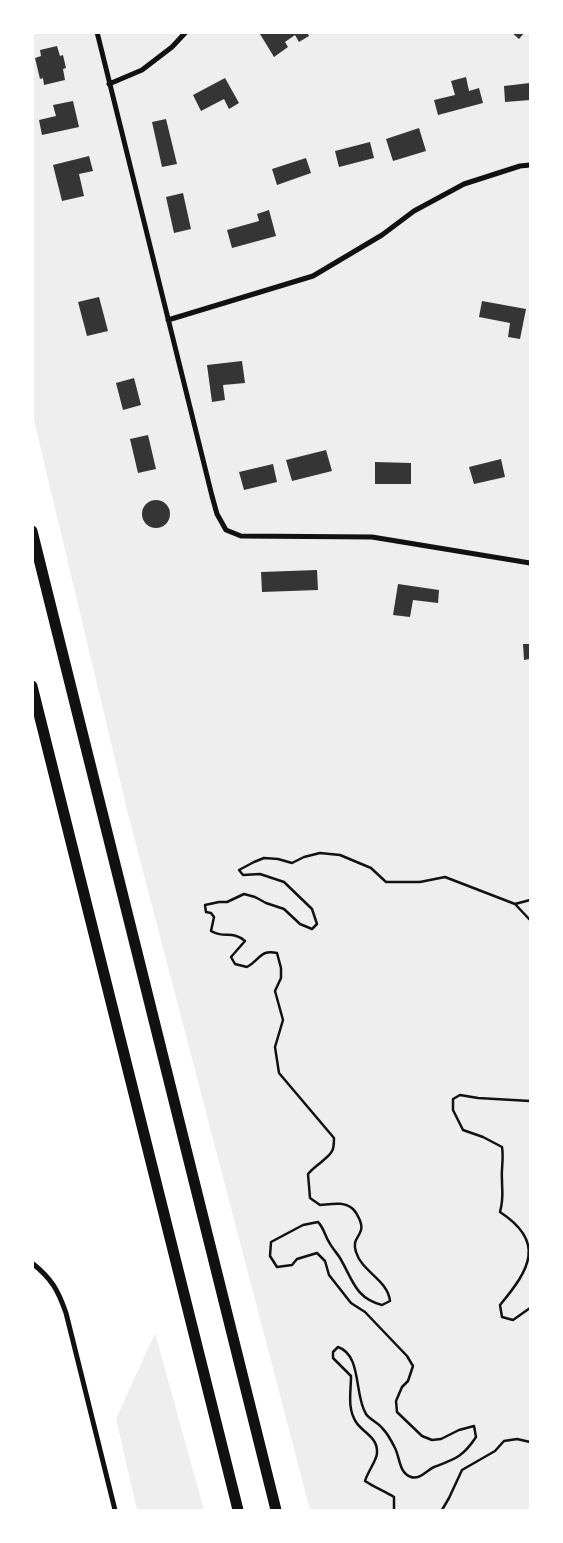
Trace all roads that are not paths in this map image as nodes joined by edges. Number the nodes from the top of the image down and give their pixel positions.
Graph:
1 (97, 32) edge
2 (186, 32) edge
3 (109, 84) junction
4 (530, 166) edge
5 (168, 320) junction
6 (32, 531) edge
7 (530, 563) edge
8 (32, 686) edge
9 (32, 1263) edge
10 (115, 1510) edge
11 (238, 1510) edge
12 (276, 1510) edge

1 - 3 street
2 - 3 street
3 - 5 street
4 - 5 street
5 - 7 street
6 - 12 highway
8 - 11 highway
9 - 10 street

